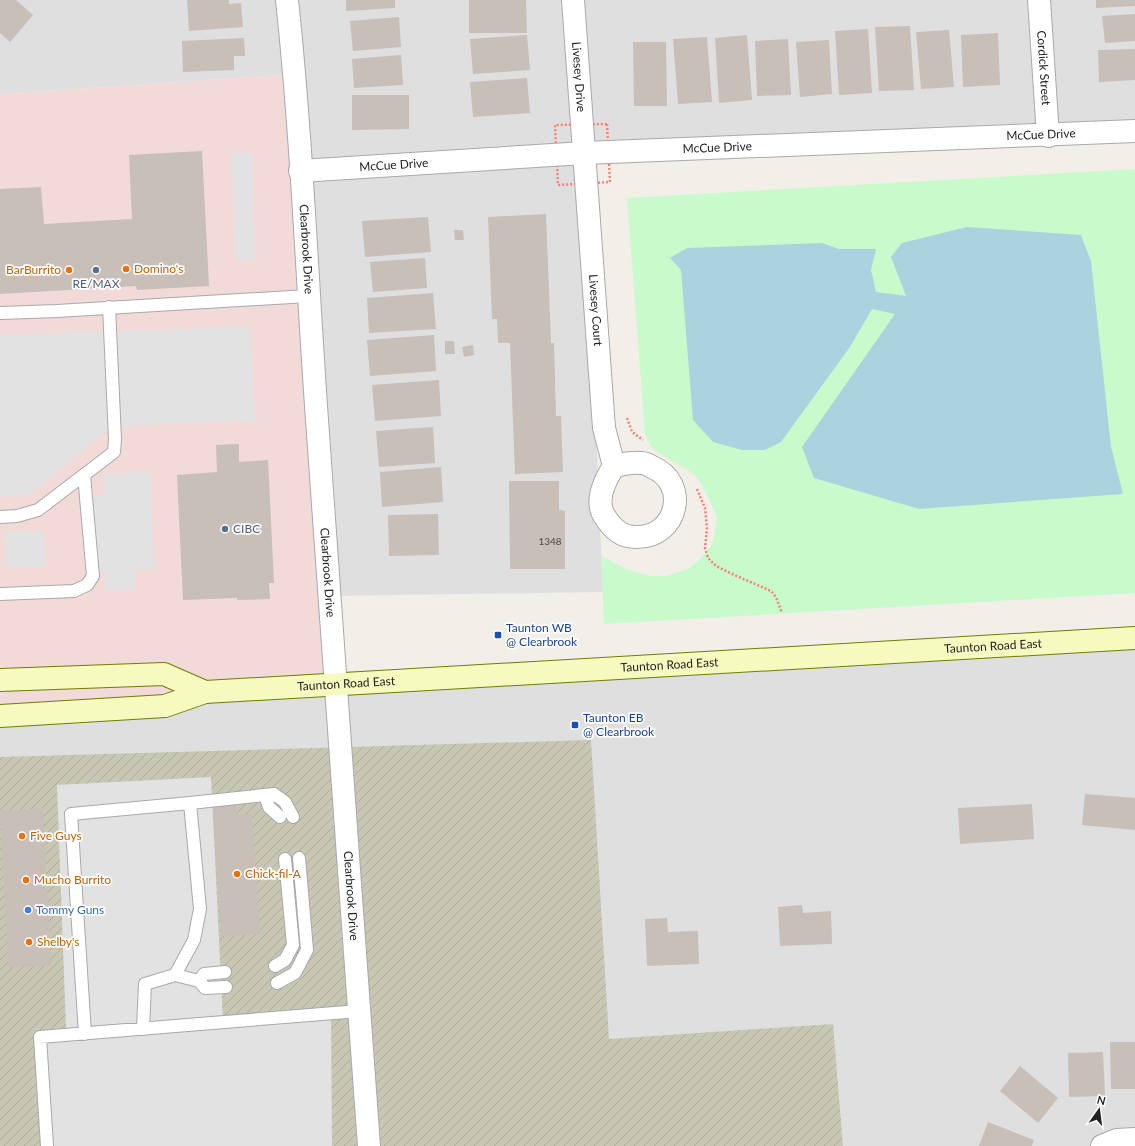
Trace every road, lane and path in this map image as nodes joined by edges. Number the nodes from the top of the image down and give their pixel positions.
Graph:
1 (287, 0) edge
2 (573, 0) edge
3 (1039, 0) edge
4 (1135, 132) edge
5 (1048, 136) junction
6 (584, 153) junction
7 (300, 171) junction
8 (308, 296) junction
9 (109, 307) junction
10 (0, 313) edge
11 (627, 418) dead end
12 (646, 442) dead end
13 (614, 466) dead end
14 (84, 475) junction
15 (696, 487) dead end
16 (0, 517) edge
17 (0, 594) edge
18 (782, 613) dead end
19 (1135, 638) edge
20 (0, 680) edge
21 (335, 684) junction
22 (205, 692) junction
23 (0, 716) edge
24 (265, 795) junction
25 (190, 803) junction
26 (280, 817) dead end
27 (293, 817) dead end
28 (299, 858) dead end
29 (285, 859) dead end
30 (275, 966) dead end
31 (225, 972) dead end
32 (175, 975) junction
33 (199, 981) junction
34 (277, 983) dead end
35 (226, 987) dead end
36 (360, 1011) junction
37 (144, 1029) junction
38 (85, 1034) junction
39 (1135, 1139) edge
40 (48, 1146) edge
41 (369, 1146) edge
42 (1102, 1146) edge

1 - 7 street, Clearbrook Drive
2 - 6 street, Livesey Drive
3 - 5 street, Cordick Street
4 - 5 street, McCue Drive
5 - 6 street, McCue Drive
6 - 7 street, McCue Drive
6 - 13 street, Livesey Court
7 - 8 street, Clearbrook Drive
8 - 9 lane
8 - 21 street, Clearbrook Drive
9 - 10 lane
9 - 14 lane
11 - 12 path
14 - 16 lane
14 - 17 lane
15 - 18 path
19 - 21 main road, Taunton Road East
20 - 22 main road, Taunton Road East
21 - 22 main road, Taunton Road East
21 - 36 street, Clearbrook Drive
22 - 23 main road, Taunton Road East
24 - 25 lane
24 - 26 lane
24 - 27 lane
25 - 32 lane
25 - 38 lane
28 - 34 lane
29 - 30 lane
31 - 33 lane
32 - 33 lane
32 - 37 lane
33 - 35 lane
36 - 37 lane
36 - 41 street, Clearbrook Drive
37 - 38 lane
38 - 40 lane
39 - 42 street

